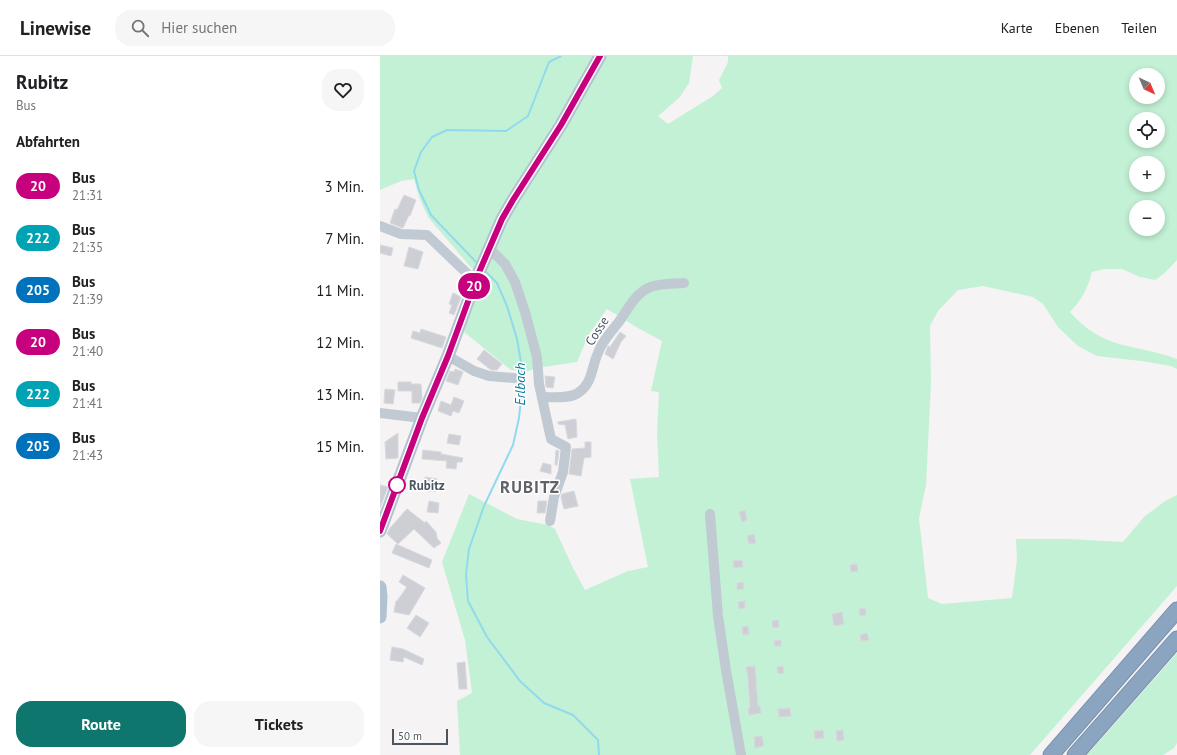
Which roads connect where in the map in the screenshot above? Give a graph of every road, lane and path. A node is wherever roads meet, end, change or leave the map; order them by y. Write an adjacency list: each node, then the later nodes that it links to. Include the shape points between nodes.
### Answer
1 (600, 56): 3 (main road, via 561,125 502,219)
2 (380, 226): 4 (street, via 401,234 427,235)
3 (489, 248): 4 (main road); 8 (street, via 505,264 515,282 537,357)
4 (476, 279): 6 (main road)
5 (684, 283): 8 (street, Cosse, via 647,288 637,298 608,334 598,353 591,378 577,394)
6 (448, 356): 7 (street, via 474,371 489,376); 10 (main road)
7 (514, 378)
8 (542, 397): 12 (street, via 550,439 566,447 563,472 554,497)
9 (380, 413): 10 (street)
10 (422, 418): 13 (main road)
11 (710, 514): 18 (street, via 718,616)
12 (550, 521)
13 (380, 531)
14 (380, 587): 16 (main road)
15 (1177, 610): 19 (highway)
16 (380, 617)
17 (1177, 638): 20 (highway)
18 (741, 755)
19 (1051, 755)
20 (1075, 755)

